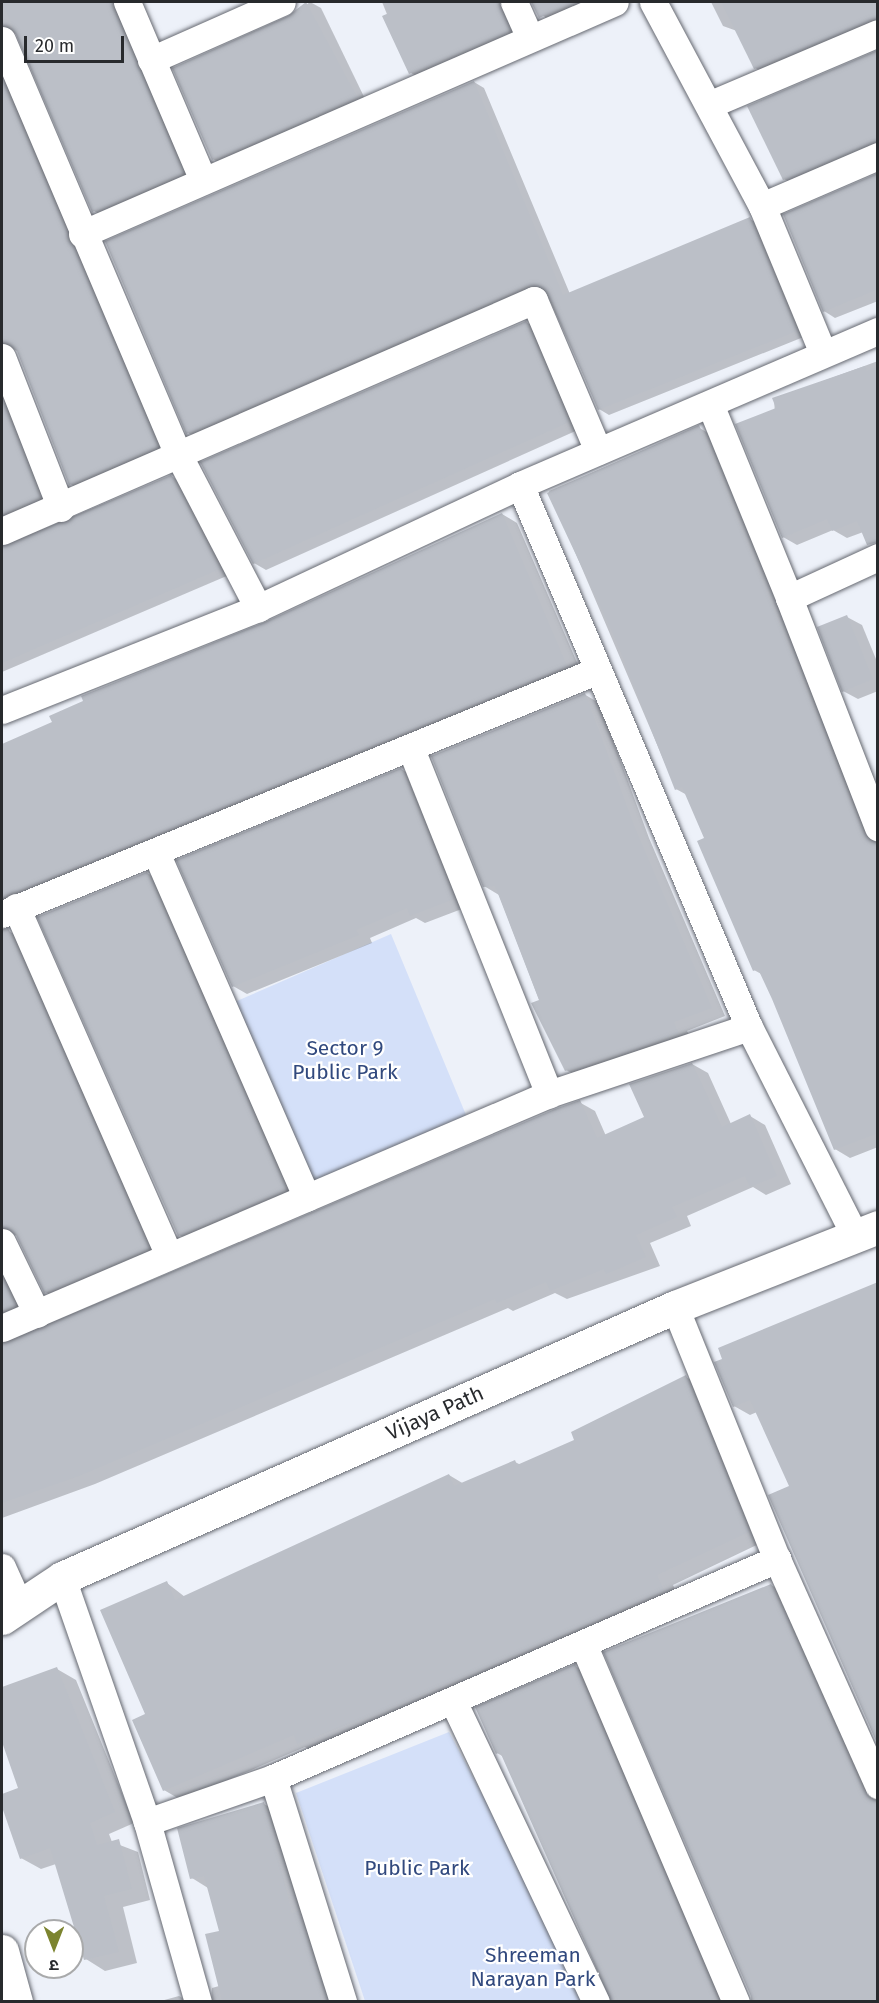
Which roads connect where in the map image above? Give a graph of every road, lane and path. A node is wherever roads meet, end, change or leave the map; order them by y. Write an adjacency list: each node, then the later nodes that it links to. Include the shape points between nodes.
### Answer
1 (127, 2): 9 (street)
2 (282, 2): 9 (street)
3 (514, 2): 7 (street)
4 (615, 2): 7 (street)
5 (652, 2): 10 (street)
6 (878, 33): 10 (street)
7 (530, 35): 12 (street)
8 (2, 40): 14 (street)
9 (151, 60): 12 (street)
10 (711, 104): 13 (street)
11 (878, 156): 13 (street)
12 (202, 178): 14 (street)
13 (762, 206): 16 (street)
14 (82, 234): 20 (street)
15 (878, 331): 16 (street)
16 (823, 353): 18 (street)
17 (2, 357): 22 (street)
18 (710, 404): 19 (street); 25 (street)
19 (598, 451): 20 (street, via 534,300); 21 (street)
20 (178, 454): 22 (street); 26 (street)
21 (520, 485): 26 (street); 27 (street)
22 (61, 508): 23 (street)
23 (2, 531)
24 (878, 557): 25 (street)
25 (789, 598): 30 (street)
26 (258, 608): 28 (street)
27 (596, 671): 29 (street); 33 (street)
28 (2, 710)
29 (411, 749): 31 (street); 34 (street)
30 (878, 828)
31 (157, 855): 32 (street); 35 (street)
32 (9, 911): 38 (street)
33 (749, 1027): 34 (street); 36 (street)
34 (549, 1094): 35 (street)
35 (307, 1198): 38 (street)
36 (866, 1232): 39 (street, Vijaya Path)
37 (2, 1242): 40 (street)
38 (169, 1255): 40 (street)
39 (675, 1306): 42 (street); 44 (street, Vijaya Path)
40 (37, 1314): 41 (street)
41 (2, 1328)
42 (777, 1559): 46 (street); 49 (street)
43 (2, 1567): 45 (street)
44 (62, 1578): 45 (street, Vijaya Path); 50 (street)
45 (11, 1612)
46 (584, 1646): 47 (street); 56 (street)
47 (453, 1701): 48 (street); 55 (street)
48 (273, 1778): 50 (street); 54 (street)
49 (878, 1785)
50 (147, 1822): 53 (street)
51 (2, 1951): 52 (street)
52 (16, 2001)
53 (198, 2001)
54 (343, 2001)
55 (596, 2001)
56 (736, 2001)

